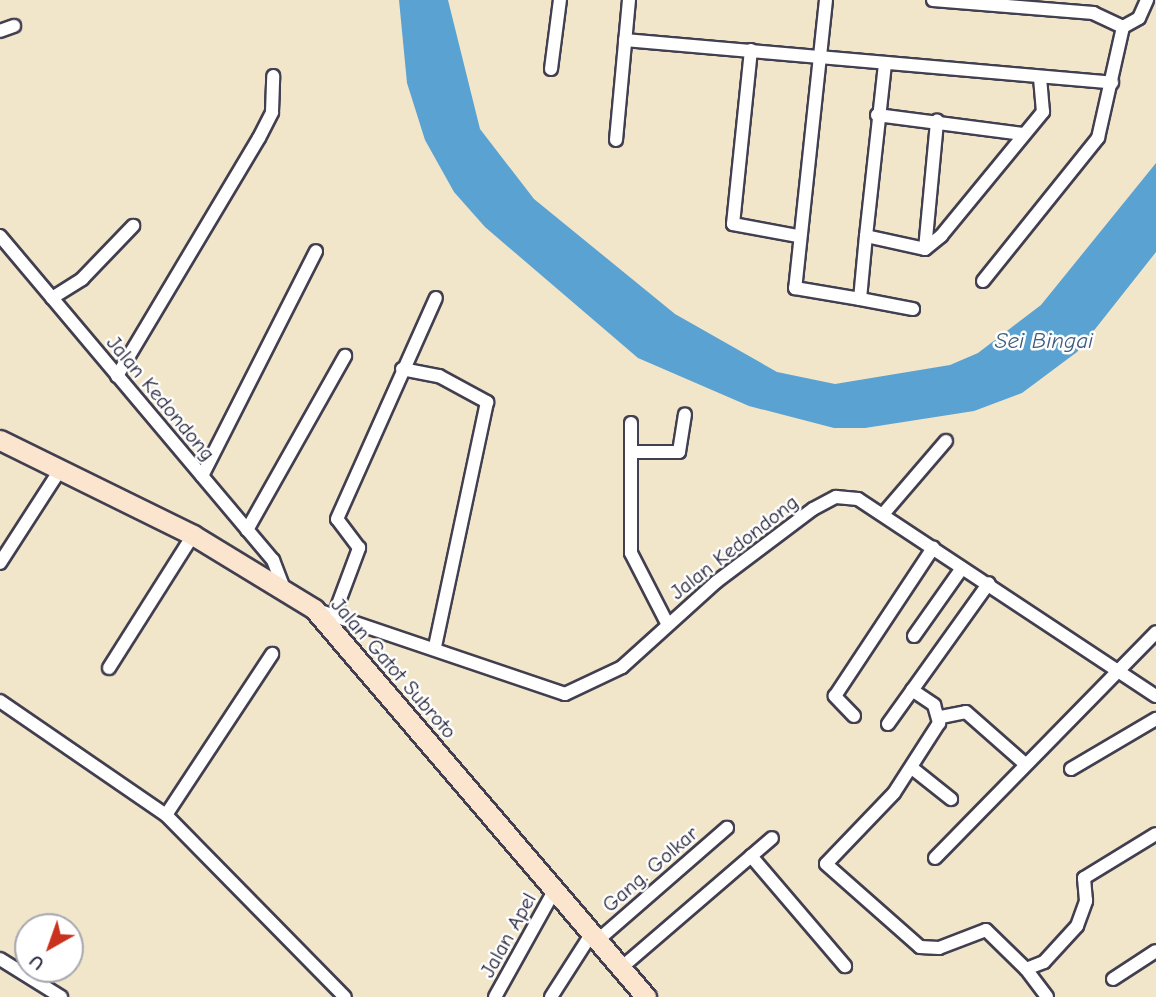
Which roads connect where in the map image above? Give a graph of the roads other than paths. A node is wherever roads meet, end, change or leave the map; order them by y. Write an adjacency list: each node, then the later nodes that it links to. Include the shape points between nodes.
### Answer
1 (560, 0): 14 (street)
2 (629, 0): 10 (street)
3 (826, 0): 12 (street)
4 (933, 0): 6 (street)
5 (1147, 0): 8 (street, via 1139,18)
6 (952, 1): 8 (street, via 1093,13)
7 (14, 26): 9 (street)
8 (1123, 27): 17 (street)
9 (0, 31)
10 (625, 40): 11 (street); 21 (street)
11 (751, 50): 12 (street); 24 (street, via 733,224)
12 (821, 56): 13 (street); 24 (street)
13 (885, 63): 16 (street); 18 (street)
14 (551, 69)
15 (273, 75): 35 (street, via 272,112 259,138)
16 (1040, 77): 17 (street); 20 (street, via 1043,112)
17 (1112, 83): 28 (street, via 1098,138)
18 (877, 115): 19 (street); 25 (street)
19 (937, 121): 20 (street); 26 (street)
20 (1023, 134): 26 (street)
21 (616, 140)
22 (134, 226): 30 (street, via 82,279)
23 (0, 236): 30 (street, Jalan Kedondong)
24 (797, 236): 31 (street, via 792,286)
25 (866, 236): 26 (street); 31 (street)
26 (925, 249)
27 (316, 251): 42 (street)
28 (983, 281)
29 (436, 298): 34 (street)
30 (52, 299): 35 (street, Jalan Kedondong)
31 (860, 299): 32 (street)
32 (913, 309)
33 (345, 356): 44 (street)
34 (402, 369): 52 (street, via 337,519 359,548); 56 (street, via 439,376 487,402)
35 (117, 376): 42 (street, Jalan Kedondong)
36 (685, 414): 40 (street, via 678,452)
37 (631, 423): 40 (street)
38 (0, 440): 41 (main road, Jalan Gatot Subroto)
39 (946, 441): 43 (street)
40 (632, 452): 53 (street, via 631,554)
41 (60, 470): 45 (main road, Jalan Gatot Subroto); 47 (street)
42 (202, 476): 44 (street, Jalan Kedondong)
43 (884, 513): 46 (street, Jalan Kedondong); 53 (street, Jalan Kedondong, via 858,499 836,497)
44 (247, 530): 50 (street, Jalan Kedondong, via 273,560)
45 (193, 535): 50 (main road, Jalan Gatot Subroto); 58 (street)
46 (933, 548): 48 (street, Jalan Kedondong); 65 (street, via 835,696)
47 (0, 563)
48 (962, 568): 49 (street, Jalan Kedondong); 55 (street)
49 (989, 583): 59 (street, Jalan Kedondong); 61 (street)
50 (284, 589): 51 (main road, Jalan Gatot Subroto)
51 (314, 609): 52 (street, Jalan Kedondong); 79 (main road, Jalan Gatot Subroto)
52 (334, 615): 56 (street, Jalan Kedondong)
53 (667, 623): 56 (street, Jalan Kedondong, via 622,667 565,694)
54 (1156, 632): 59 (street)
55 (914, 636)
56 (435, 647)
57 (272, 654): 73 (street)
58 (109, 668)
59 (1114, 668): 60 (street, Jalan Kedondong); 69 (street)
60 (1144, 688): 62 (street, Jalan Kedondong); 64 (street)
61 (912, 690): 66 (street); 68 (street)
62 (1156, 696)
63 (0, 701): 73 (street)
64 (1156, 705)
65 (853, 716)
66 (940, 717): 69 (street, via 966,712); 70 (street)
67 (1156, 719): 71 (street)
68 (888, 724)
69 (1023, 762): 78 (street)
70 (912, 768): 72 (street); 85 (street, via 826,864 920,947 939,948 986,930)
71 (1071, 769)
72 (951, 799)
73 (166, 815): 88 (street)
74 (727, 828): 80 (street, Gang. Golkar)
75 (1156, 834): 85 (street, via 1088,874 1084,909 1065,946)
76 (772, 838): 77 (street)
77 (751, 856): 83 (street); 84 (street)
78 (934, 858)
79 (554, 891): 80 (main road, Jalan Gatot Subroto); 89 (street, Jalan Apel)
80 (595, 936): 84 (main road, Jalan Gatot Subroto); 90 (street, Gang. Golkar)
81 (1156, 951): 86 (street)
82 (0, 959): 87 (street)
83 (845, 966)
84 (621, 968): 91 (main road, Jalan Gatot Subroto)
85 (1026, 969): 92 (street)
86 (1112, 979)
87 (61, 997)
88 (345, 997)
89 (495, 997)
90 (551, 997)
91 (646, 997)
92 (1046, 997)

